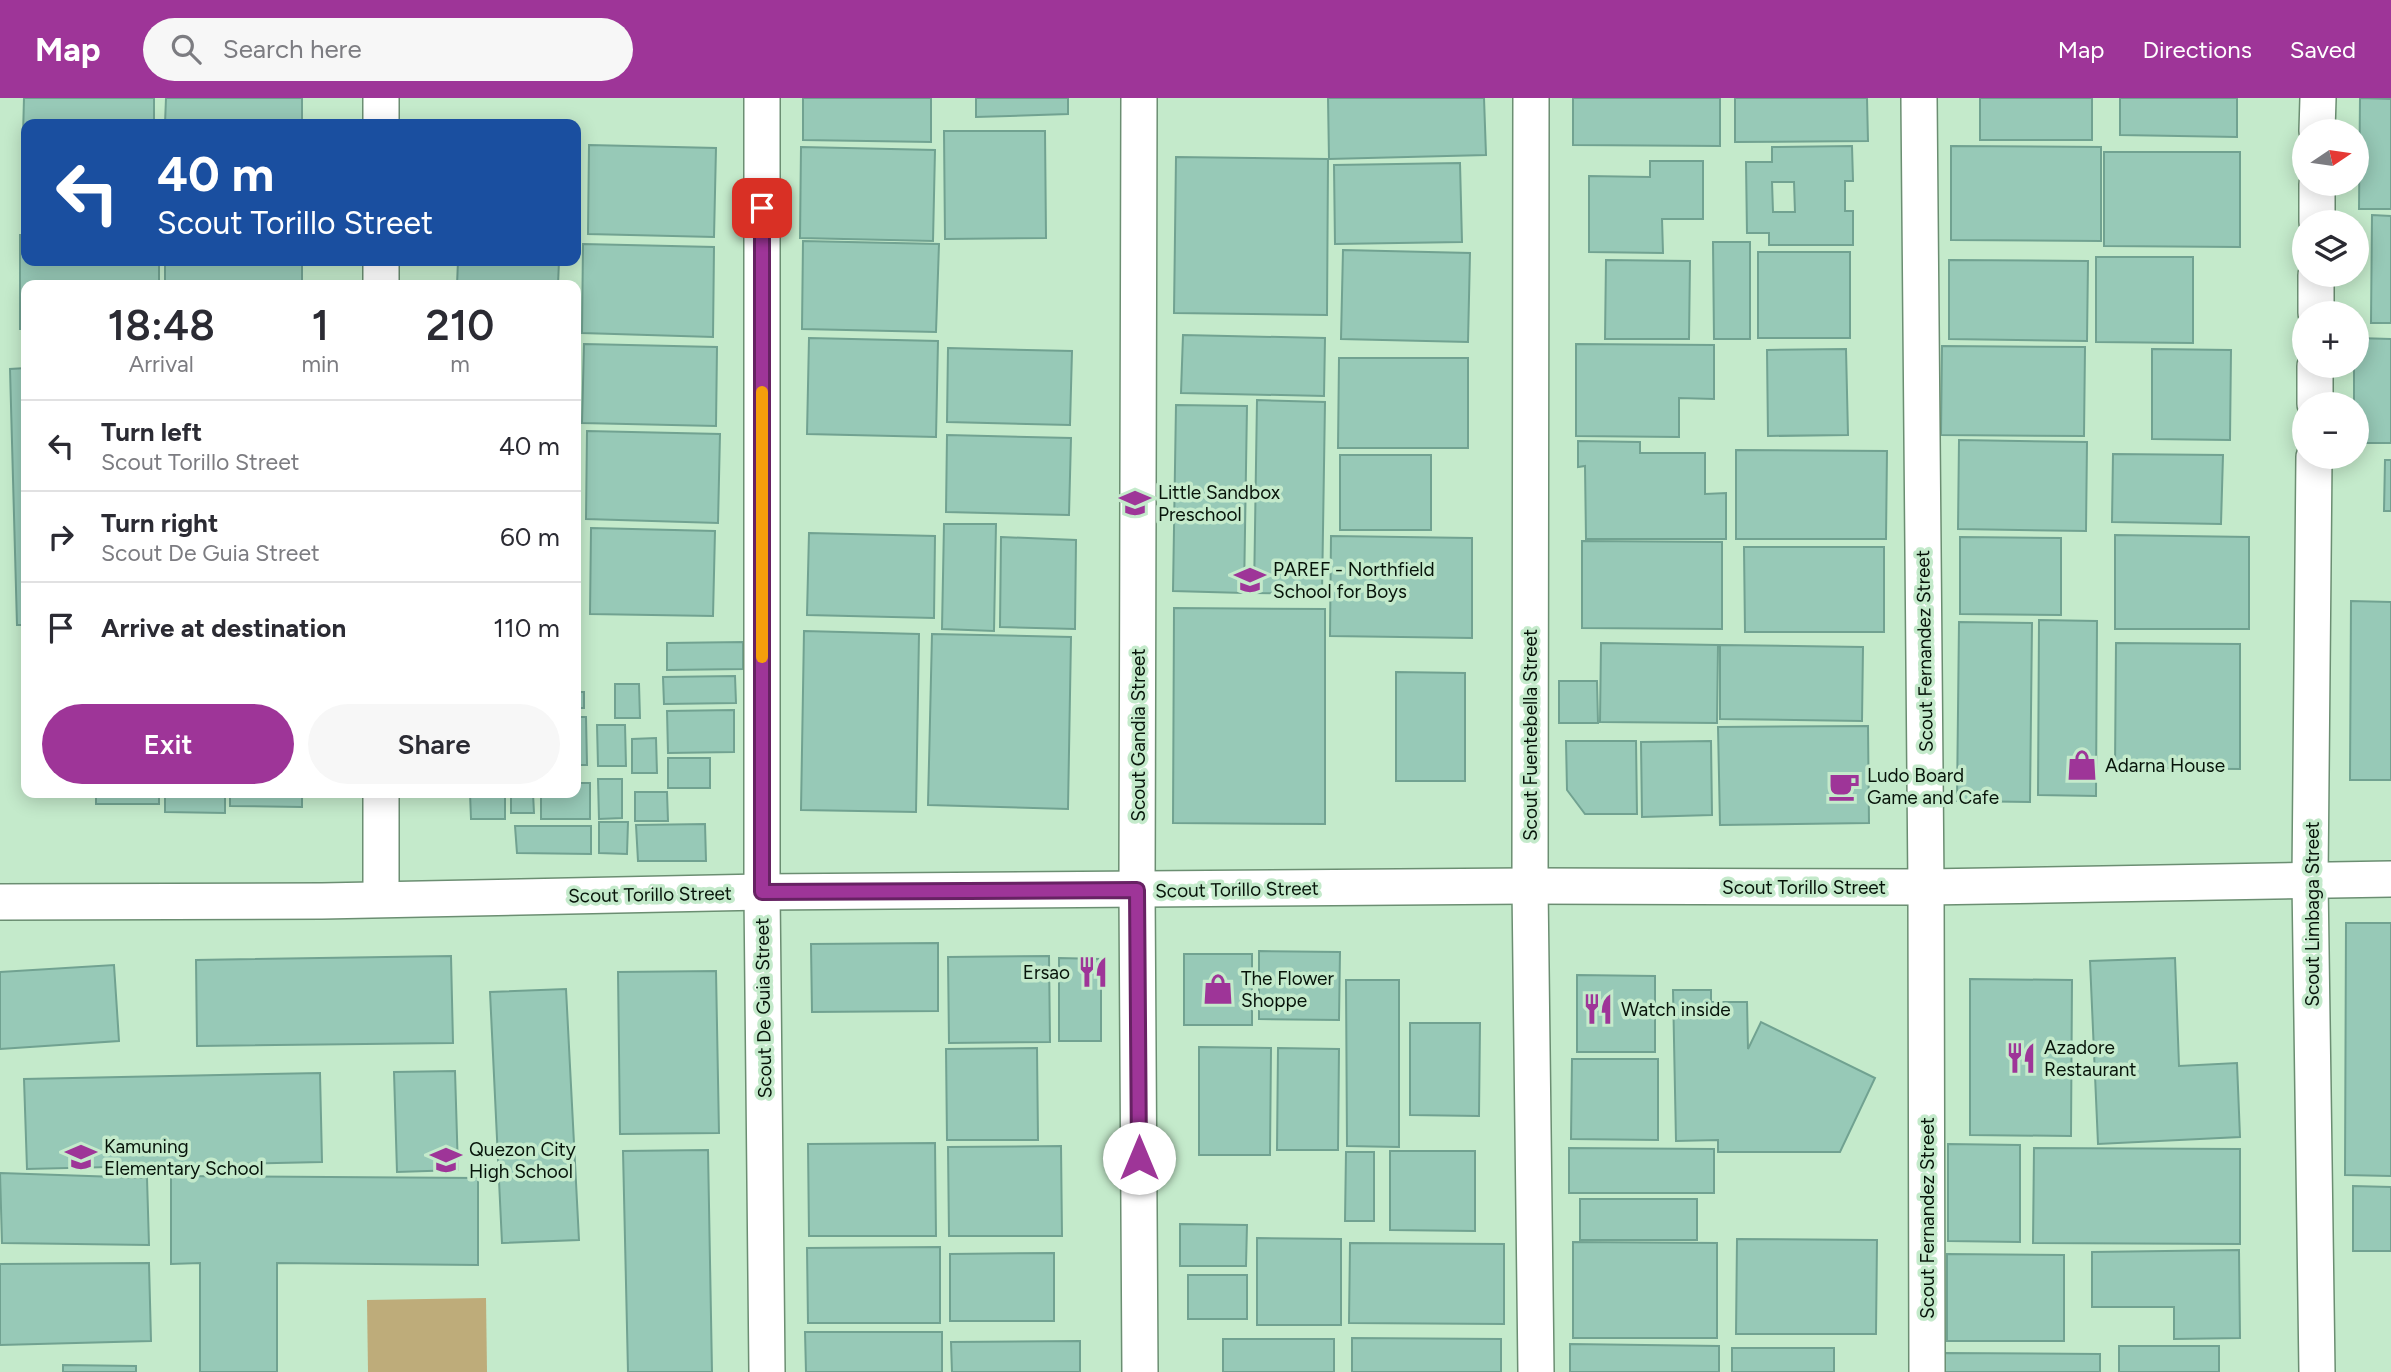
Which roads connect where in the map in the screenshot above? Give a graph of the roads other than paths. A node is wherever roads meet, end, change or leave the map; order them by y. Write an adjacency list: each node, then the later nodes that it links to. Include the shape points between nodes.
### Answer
1 (381, 98): 7 (street)
2 (762, 98): 16 (street, Scout De Guia Street)
3 (1139, 98): 15 (street, Scout Gandia Street)
4 (1531, 98): 13 (street, Scout Fuentebella Street)
5 (1919, 98): 14 (street, Scout Fernandez Street)
6 (2318, 98): 8 (street)
7 (381, 119)
8 (2318, 119)
9 (2314, 469): 12 (street, Scout Limbaga Street)
10 (381, 798): 17 (street)
11 (2391, 879): 12 (street, Scout Torillo Street)
12 (2310, 880): 14 (street, Scout Torillo Street); 23 (street, Scout Limbaga Street)
13 (1530, 886): 14 (street, Scout Torillo Street); 15 (street, Scout Torillo Street); 21 (street, Scout Fuentebella Street)
14 (1926, 887): 22 (street, Scout Fernandez Street)
15 (1137, 890): 16 (street, Scout Torillo Street); 20 (street, Scout Gandia Street)
16 (762, 892): 17 (street, Scout Torillo Street); 19 (street, Scout De Guia Street)
17 (381, 898): 18 (street, Scout Torillo Street)
18 (0, 902)
19 (767, 1372)
20 (1140, 1372)
21 (1536, 1372)
22 (1927, 1372)
23 (2317, 1372)

